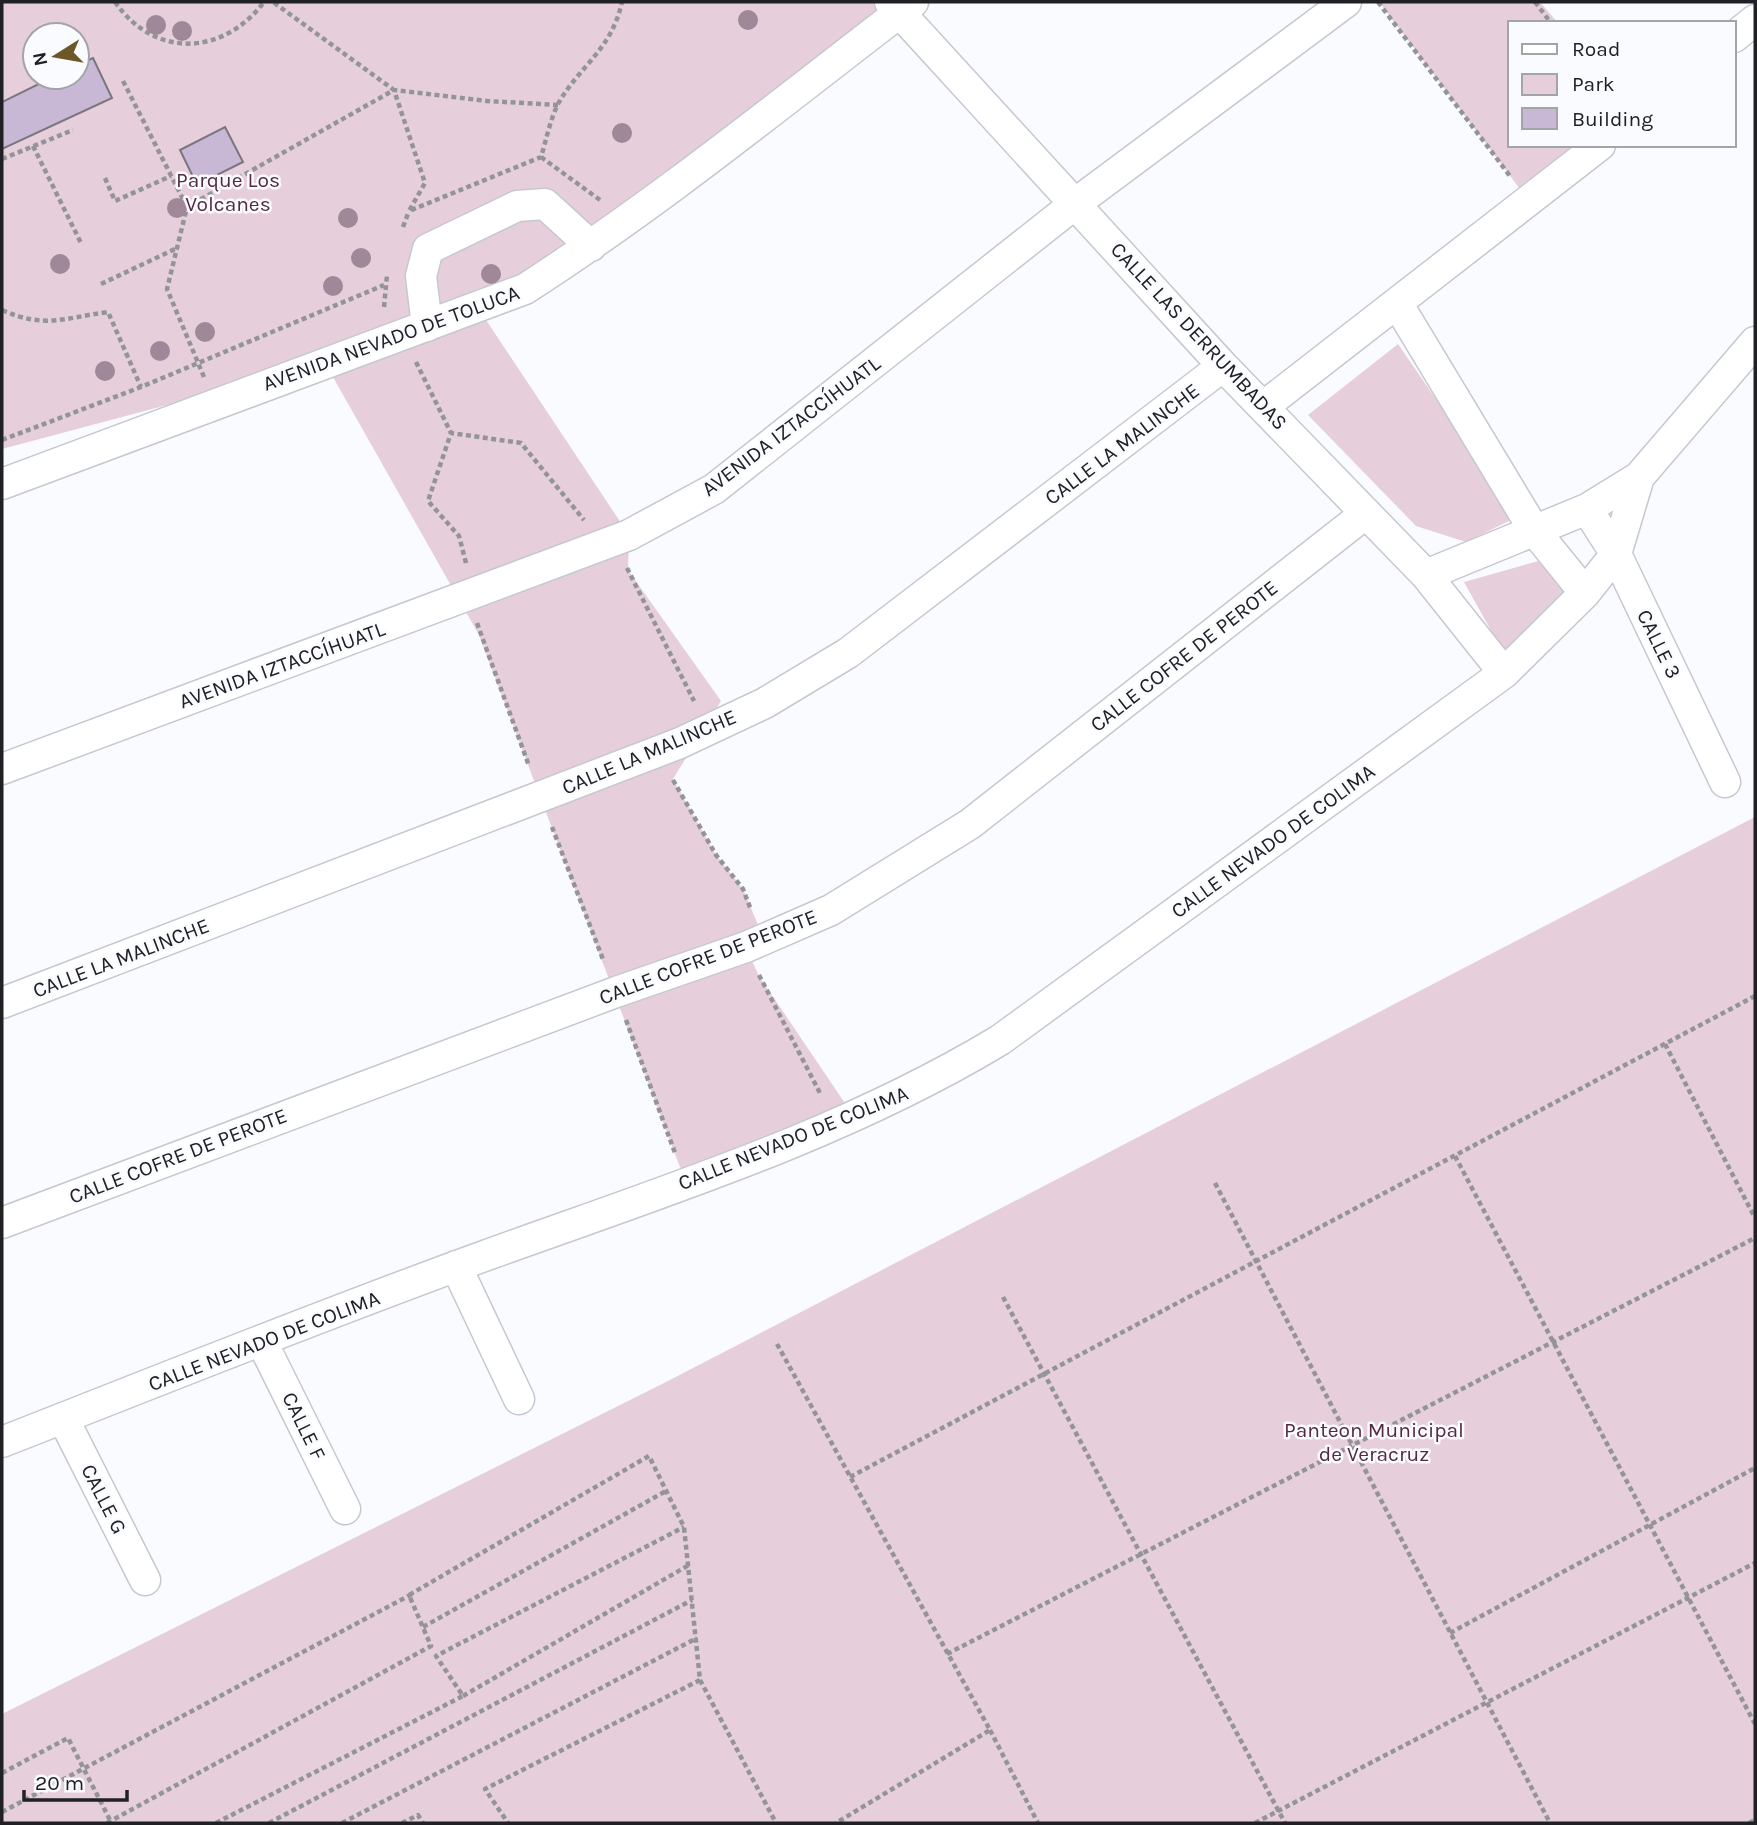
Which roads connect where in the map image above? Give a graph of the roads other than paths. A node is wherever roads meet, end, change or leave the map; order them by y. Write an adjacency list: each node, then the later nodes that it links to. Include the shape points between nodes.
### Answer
1 (1346, 2): 6 (street, AVENIDA IZTACCÍHUATL)
2 (901, 5): 6 (street, CALLE LAS DERRUMBADAS); 7 (street, AVENIDA NEVADO DE TOLUCA, via 824,72)
3 (1755, 20): 4 (street)
4 (1736, 35)
5 (1598, 147): 8 (street)
6 (1076, 203): 11 (street, CALLE LAS DERRUMBADAS); 22 (street, AVENIDA IZTACCÍHUATL, via 714,489 629,535)
7 (592, 246): 9 (street, AVENIDA NEVADO DE TOLUCA, via 525,289); 9 (street, via 545,204 517,206 428,248)
8 (1397, 303): 12 (street); 17 (street)
9 (415, 330): 14 (street, AVENIDA NEVADO DE TOLUCA)
10 (1752, 353): 13 (street)
11 (1223, 366): 12 (street, CALLE LAS DERRUMBADAS); 24 (street, CALLE LA MALINCHE, via 848,653 765,703 680,743)
12 (1263, 407): 16 (street, CALLE LAS DERRUMBADAS)
13 (1639, 477): 15 (street); 18 (street)
14 (2, 484)
15 (1587, 509): 17 (street); 18 (street, CALLE 3)
16 (1365, 514): 19 (street, CALLE LAS DERRUMBADAS); 25 (street, CALLE COFRE DE PEROTE, via 970,824 831,910)
17 (1534, 530): 19 (street); 20 (street)
18 (1616, 554): 20 (street, CALLE NEVADO DE COLIMA); 23 (street, CALLE 3)
19 (1426, 575): 21 (street, CALLE LAS DERRUMBADAS)
20 (1585, 593): 21 (street, CALLE NEVADO DE COLIMA)
21 (1504, 673): 26 (street, CALLE NEVADO DE COLIMA, via 1000,1040 942,1076 837,1125)
22 (2, 769)
23 (1725, 782)
24 (2, 1003)
25 (2, 1223)
26 (456, 1266): 27 (street, CALLE NEVADO DE COLIMA); 28 (street)
27 (262, 1342): 29 (street, CALLE NEVADO DE COLIMA); 31 (street, CALLE F)
28 (519, 1399)
29 (63, 1418): 30 (street, CALLE NEVADO DE COLIMA); 32 (street, CALLE G)
30 (2, 1442)
31 (345, 1509)
32 (145, 1580)

